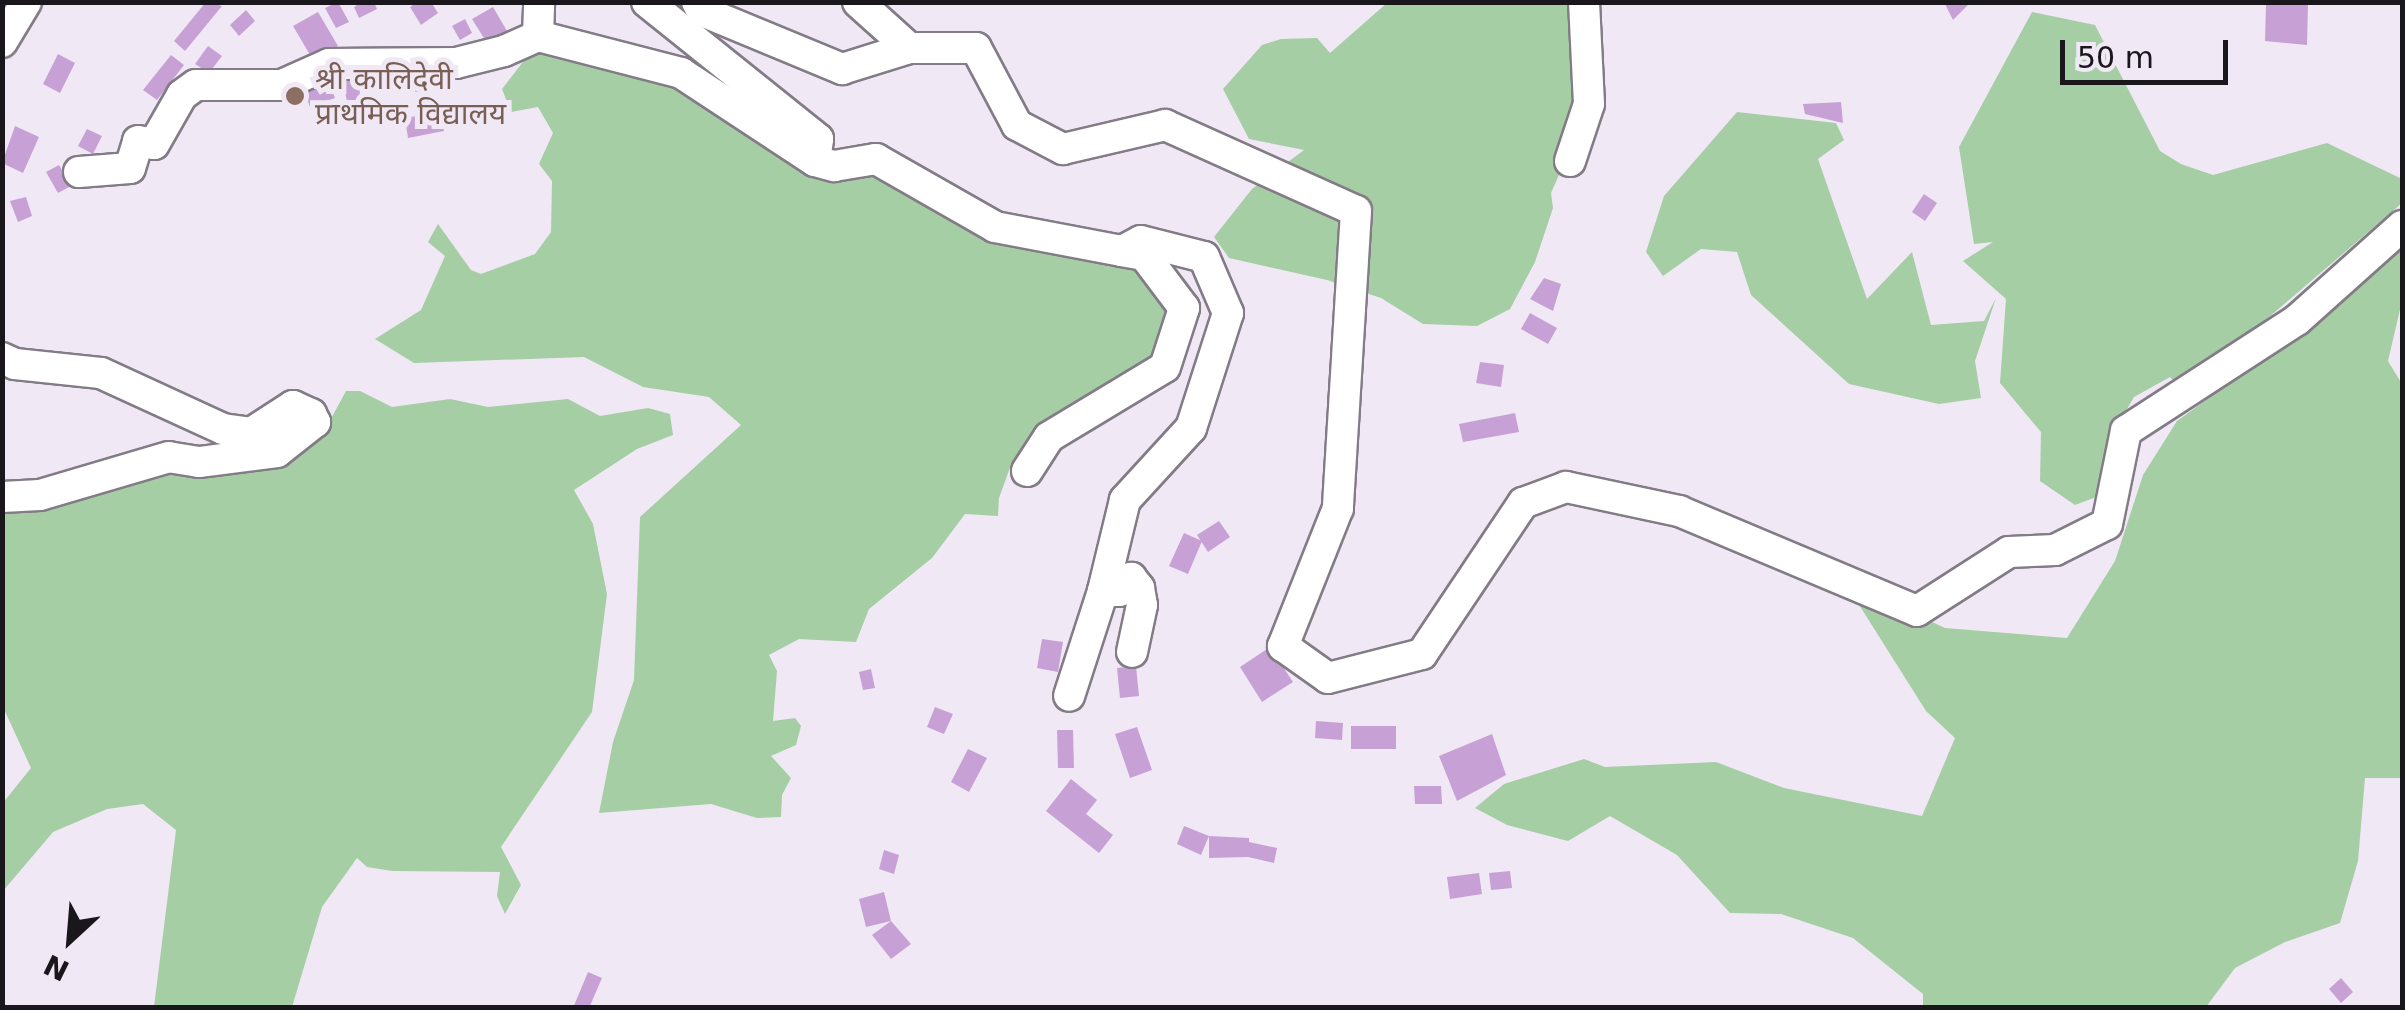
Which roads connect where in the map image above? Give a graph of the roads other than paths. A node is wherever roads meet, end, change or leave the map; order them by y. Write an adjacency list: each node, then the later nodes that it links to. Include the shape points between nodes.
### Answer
1 (26, 2): 8 (street)
2 (539, 2): 7 (street)
3 (647, 2): 10 (street, via 818,139)
4 (697, 2): 9 (street, via 702,11 842,69)
5 (858, 2): 9 (street)
6 (1584, 2): 11 (street, via 1589,104)
7 (538, 36): 10 (street, via 681,73); 12 (street, via 456,63 330,64 282,86 196,85 182,95 154,144 138,141 130,168)
8 (2, 42)
9 (909, 48): 13 (street, via 976,48 1017,124 1063,149 1165,125 1356,211 1338,508 1283,646 1328,678 1422,654 1523,503 1566,487 1680,510 1917,610 2009,552 2055,550 2107,524 2126,431 2297,320)
10 (815, 161): 14 (street, via 834,166 876,159 995,227)
11 (1570, 161)
12 (78, 172)
13 (2402, 226)
14 (1122, 251): 16 (street, via 1144,254 1184,308 1165,367 1050,437); 18 (street, via 1141,241 1204,258 1228,312 1190,428 1124,500)
15 (2, 358): 17 (street, via 101,374 223,429 251,433 293,406 315,422 277,452 198,462 169,457 40,495)
16 (1027, 471)
17 (2, 497)
18 (1103, 591): 19 (street, via 1119,592 1131,578 1139,588); 20 (street)
19 (1132, 652)
20 (1069, 696)

